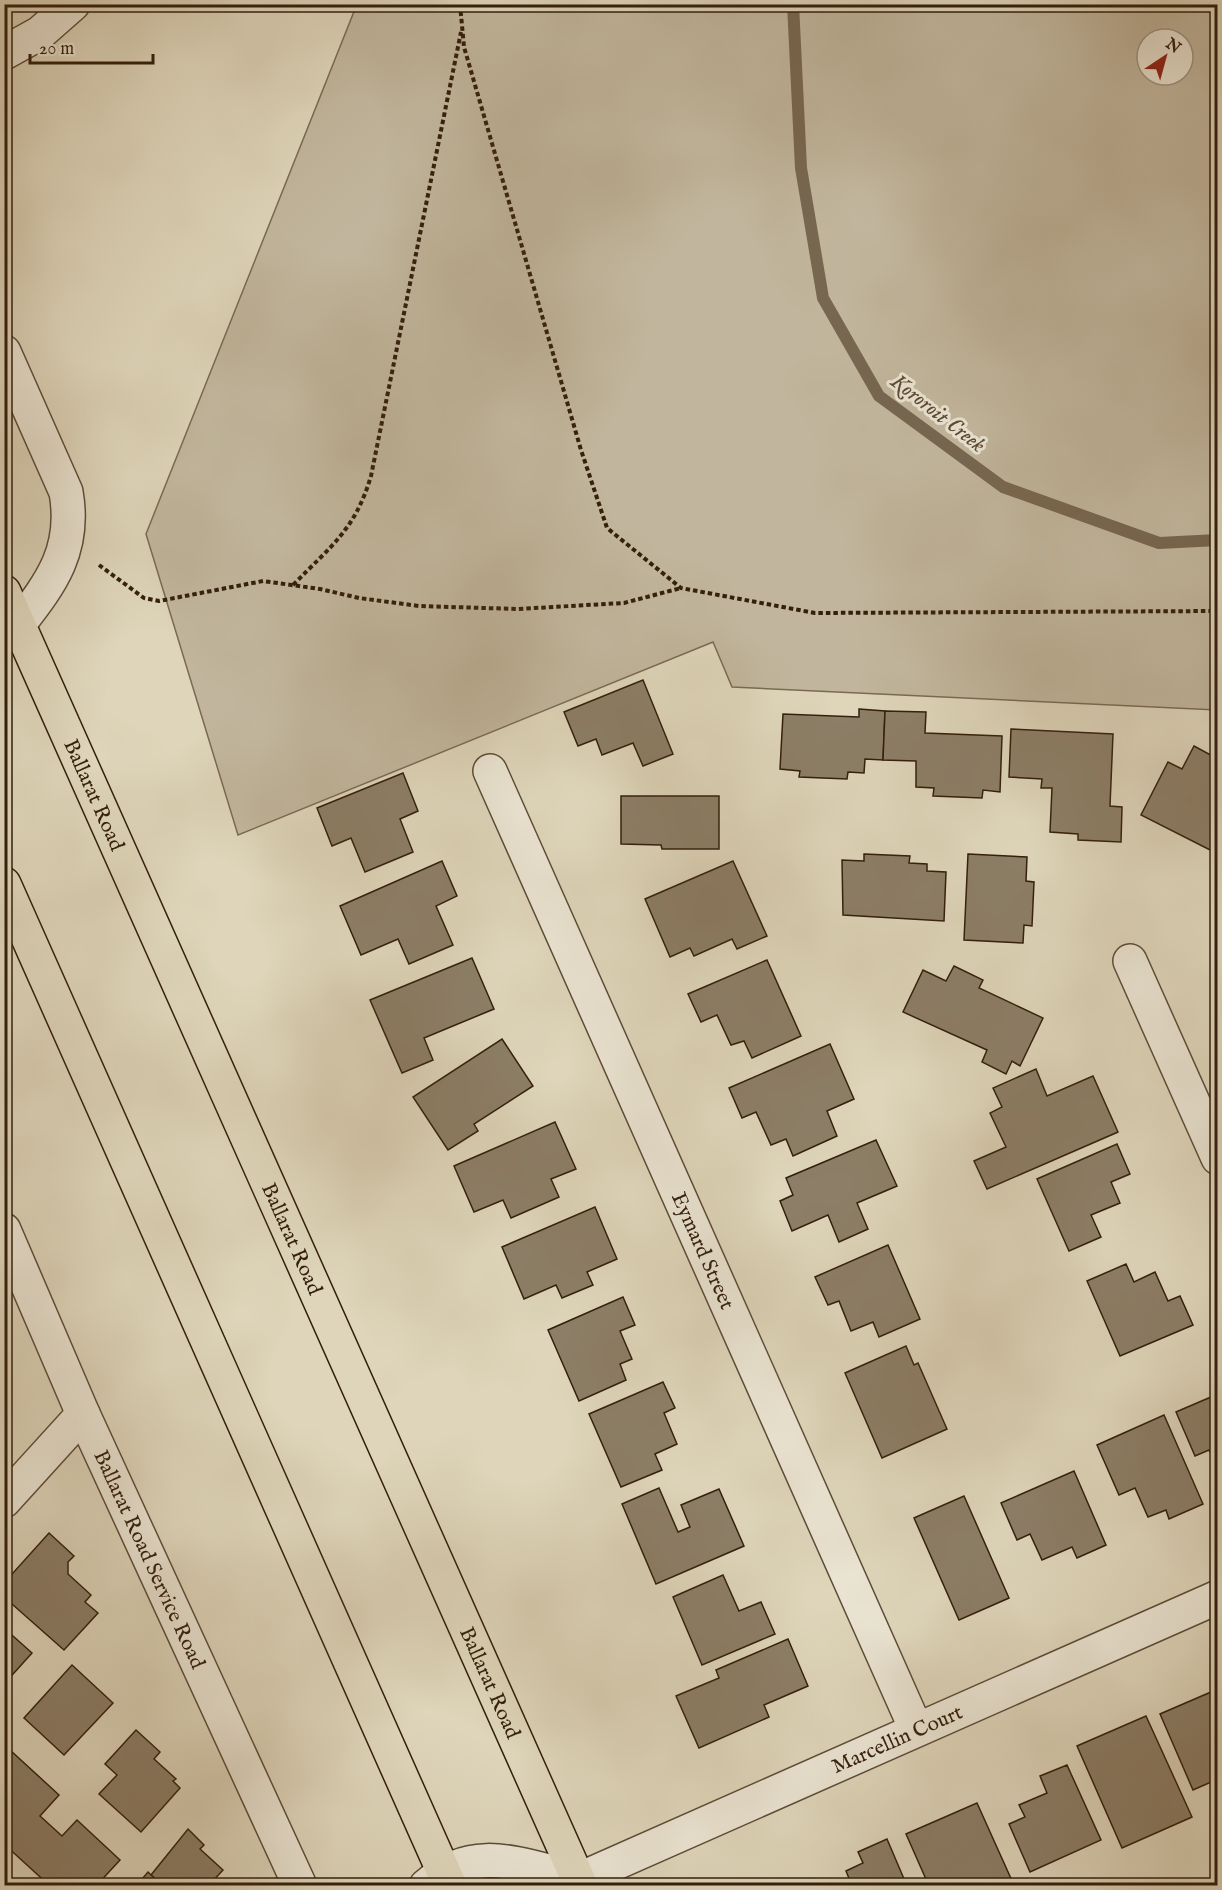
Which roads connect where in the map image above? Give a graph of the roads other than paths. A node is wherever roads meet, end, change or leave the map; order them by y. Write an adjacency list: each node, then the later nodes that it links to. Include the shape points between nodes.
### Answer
1 (73, 4): 2 (street, via 40,33)
2 (4, 53)
3 (4, 352): 5 (street, via 66,492 70,514 68,540 48,587)
4 (4, 592): 5 (highway, Ballarat Road)
5 (19, 624): 16 (highway, Ballarat Road)
6 (490, 771): 14 (street, Eymard Street)
7 (7, 895): 15 (highway)
8 (1130, 961): 9 (street)
9 (1218, 1158)
10 (4, 1230): 11 (street, Ballarat Road Service Road)
11 (83, 1414): 12 (street); 17 (street, Ballarat Road Service Road)
12 (4, 1501)
13 (1218, 1597): 14 (street, Marcellin Court)
14 (916, 1729): 16 (street, Marcellin Court)
15 (440, 1881): 16 (street, via 462,1863 480,1859)
16 (574, 1883)
17 (300, 1886)

